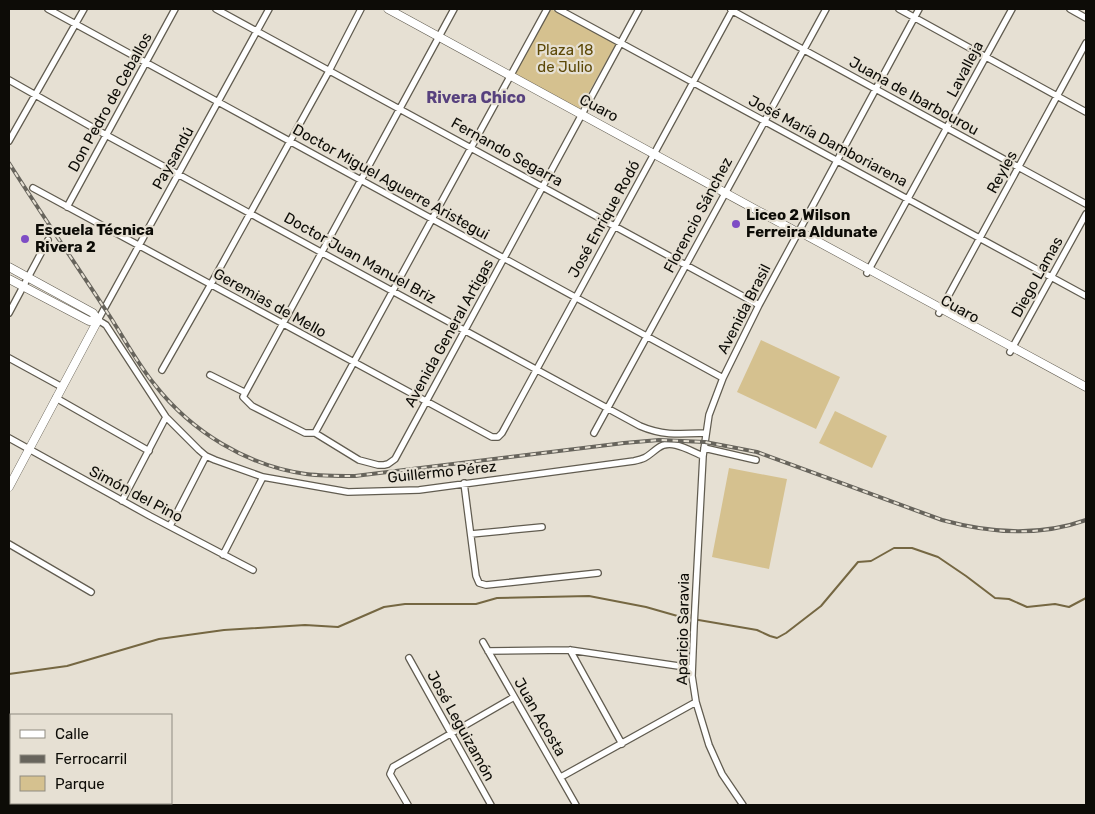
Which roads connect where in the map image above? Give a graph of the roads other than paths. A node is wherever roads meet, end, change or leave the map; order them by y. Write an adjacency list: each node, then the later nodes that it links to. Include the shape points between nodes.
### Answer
1 (48, 9): 20 (street, Doctor Miguel Aguerre Aristegui)
2 (84, 9): 20 (street)
3 (175, 9): 27 (street, Don Pedro de Ceballos)
4 (216, 9): 21 (street, Fernando Segarra)
5 (269, 9): 21 (street, Paysandú)
6 (361, 9): 28 (street)
7 (388, 9): 22 (street, Cuaro)
8 (454, 9): 22 (street)
9 (547, 9): 29 (street)
10 (558, 9): 23 (street, José María Damboriarena)
11 (640, 9): 23 (street, Avenida General Artigas)
12 (731, 9): 25 (street, Juana de Ibarbourou); 31 (street, José Enrique Rodó)
13 (826, 9): 25 (street, Florencio Sánchez)
14 (899, 9): 18 (street)
15 (919, 9): 18 (street, Avenida Brasil)
16 (1012, 9): 26 (street, Lavalleja)
17 (1070, 9): 19 (street)
18 (914, 17): 26 (street); 32 (street, Avenida Brasil)
19 (1086, 18)
20 (75, 24): 27 (street, Doctor Miguel Aguerre Aristegui); 33 (street)
21 (257, 32): 28 (street, Fernando Segarra); 35 (street, Paysandú)
22 (439, 36): 29 (street, Cuaro); 36 (street)
23 (621, 43): 31 (street, José María Damboriarena); 38 (street, Avenida General Artigas)
24 (1086, 43): 34 (street, Reyles)
25 (803, 49): 32 (street, Juana de Ibarbourou); 39 (street, Florencio Sánchez)
26 (986, 56): 34 (street); 40 (street, Lavalleja)
27 (146, 63): 35 (street, Doctor Miguel Aguerre Aristegui); 41 (street, Don Pedro de Ceballos)
28 (329, 71): 36 (street, Fernando Segarra); 43 (street)
29 (511, 76): 38 (street, Cuaro); 44 (street)
30 (9, 80): 33 (street, Doctor Juan Manuel Briz)
31 (693, 82): 39 (street, José María Damboriarena); 45 (street, José Enrique Rodó)
32 (876, 88): 40 (street, Juana de Ibarbourou); 46 (street, Avenida Brasil)
33 (34, 94): 41 (street, Doctor Juan Manuel Briz); 42 (street)
34 (1057, 96): 37 (street); 47 (street, Reyles)
35 (218, 102): 43 (street, Doctor Miguel Aguerre Aristegui); 48 (street, Paysandú)
36 (400, 109): 44 (street, Fernando Segarra); 49 (street)
37 (1086, 112)
38 (582, 114): 45 (street, Cuaro); 50 (street, Avenida General Artigas)
39 (764, 120): 46 (street, José María Damboriarena); 52 (street, Florencio Sánchez)
40 (947, 129): 47 (street, Juana de Ibarbourou); 53 (street, Lavalleja)
41 (106, 135): 48 (street, Doctor Juan Manuel Briz); 55 (street, Don Pedro de Ceballos)
42 (9, 141)
43 (289, 141): 49 (street, Doctor Miguel Aguerre Aristegui); 56 (street)
44 (472, 147): 50 (street, Fernando Segarra); 58 (street)
45 (654, 154): 52 (street, Cuaro); 59 (street, José Enrique Rodó)
46 (836, 160): 53 (street, José María Damboriarena); 60 (street, Avenida Brasil)
47 (1018, 168): 54 (street, Juana de Ibarbourou); 61 (street, Reyles)
48 (179, 174): 56 (street, Doctor Juan Manuel Briz); 63 (street, Paysandú)
49 (360, 180): 58 (street, Doctor Miguel Aguerre Aristegui); 64 (street)
50 (543, 186): 59 (street, Fernando Segarra); 65 (street, Avenida General Artigas)
51 (33, 188): 55 (street, Geremias de Mello)
52 (724, 192): 60 (street, Cuaro); 66 (street, Florencio Sánchez)
53 (908, 199): 61 (street, José María Damboriarena); 68 (street, Lavalleja)
54 (1086, 204)
55 (67, 207): 63 (street, Geremias de Mello)
56 (250, 213): 64 (street, Doctor Juan Manuel Briz); 72 (street)
57 (1086, 214): 70 (street, Diego Lamas)
58 (432, 219): 65 (street, Doctor Miguel Aguerre Aristegui); 74 (street)
59 (614, 225): 66 (street, Fernando Segarra); 76 (street, José Enrique Rodó)
60 (797, 232): 68 (street, Cuaro); 77 (street, Avenida Brasil)
61 (979, 238): 70 (street, José María Damboriarena); 78 (street, Reyles)
62 (48, 240): 69 (street)
63 (139, 245): 72 (street, Geremias de Mello); 80 (street, Paysandú)
64 (321, 251): 74 (street, Doctor Juan Manuel Briz); 81 (street)
65 (504, 258): 76 (street, Doctor Miguel Aguerre Aristegui); 82 (street, Avenida General Artigas)
66 (686, 264): 77 (street, Fernando Segarra); 83 (street, Florencio Sánchez)
67 (9, 267): 69 (street)
68 (868, 272): 78 (street, Cuaro)
69 (28, 277): 73 (street); 80 (street, via 93,313)
70 (1052, 277): 75 (street, José María Damboriarena); 84 (street, Diego Lamas)
71 (9, 279): 73 (street)
72 (211, 284): 81 (street, Geremias de Mello); 88 (street)
73 (23, 287): 79 (street); 80 (street, via 89,321)
74 (394, 291): 82 (street, Doctor Juan Manuel Briz); 86 (street)
75 (1086, 296)
76 (576, 297): 83 (street, Doctor Miguel Aguerre Aristegui); 87 (street, José Enrique Rodó)
77 (759, 305): 90 (street, Avenida Brasil)
78 (940, 311): 84 (street, Cuaro)
79 (9, 312)
80 (98, 320): 91 (street); 97 (street, Guillermo Pérez, via 106,325)
81 (282, 324): 86 (street, Geremias de Mello); 93 (street)
82 (465, 330): 87 (street, Doctor Juan Manuel Briz); 95 (street, Avenida General Artigas)
83 (647, 336): 90 (street, Doctor Miguel Aguerre Aristegui); 96 (street, Florencio Sánchez)
84 (1011, 350): 92 (street, Cuaro)
85 (9, 358): 91 (street)
86 (353, 362): 95 (street, Geremias de Mello); 98 (street)
87 (537, 368): 96 (street, Doctor Juan Manuel Briz); 102 (street, José Enrique Rodó, via 502,433)
88 (162, 370)
89 (210, 375): 93 (street)
90 (723, 378): 100 (street, Avenida Brasil)
91 (62, 387): 94 (street)
92 (1085, 388)
93 (243, 394): 98 (street, via 252,406 305,433)
94 (56, 398): 104 (street); 105 (street)
95 (426, 402): 98 (street, Avenida General Artigas, via 395,459 388,464 359,460); 102 (street, Geremias de Mello)
96 (608, 407): 99 (street, Florencio Sánchez); 100 (street, Doctor Juan Manuel Briz, via 653,431)
97 (166, 417): 105 (street); 106 (street, Guillermo Pérez)
98 (315, 433)
99 (594, 433)
100 (706, 433): 103 (street, Avenida Brasil)
101 (9, 438): 104 (street, Simón del Pino)
102 (495, 438)
103 (704, 445): 107 (street, Aparicio Saravia); 108 (street)
104 (28, 449): 111 (street); 112 (street, Simón del Pino)
105 (149, 451): 112 (street)
106 (206, 456): 109 (street, Guillermo Pérez); 113 (street)
107 (703, 456): 110 (street, Guillermo Pérez, via 666,444 647,458 634,462); 125 (street, Aparicio Saravia)
108 (756, 460)
109 (263, 477): 110 (street, Guillermo Pérez, via 348,492 419,490); 117 (street)
110 (464, 483): 115 (street)
111 (9, 487)
112 (122, 501): 113 (street, Simón del Pino)
113 (170, 526): 117 (street, Simón del Pino)
114 (542, 528): 115 (street)
115 (471, 534): 119 (street, via 476,576 486,585)
116 (9, 544): 120 (street)
117 (223, 555): 118 (street, Simón del Pino)
118 (253, 570)
119 (598, 574)
120 (91, 592)
121 (483, 642): 123 (street, Juan Acosta)
122 (570, 650): 123 (street); 125 (street); 129 (street)
123 (488, 651): 126 (street, Juan Acosta)
124 (409, 658): 128 (street, José Leguizamón)
125 (692, 668): 127 (street, Aparicio Saravia)
126 (514, 697): 128 (street); 130 (street, Juan Acosta)
127 (696, 702): 129 (street); 131 (street, Aparicio Saravia, via 715,759)
128 (450, 733): 132 (street, via 393,766 390,771); 133 (street, José Leguizamón)
129 (622, 744): 130 (street)
130 (561, 777): 134 (street, Juan Acosta)
131 (740, 804)
132 (408, 805)
133 (491, 805)
134 (576, 805)

